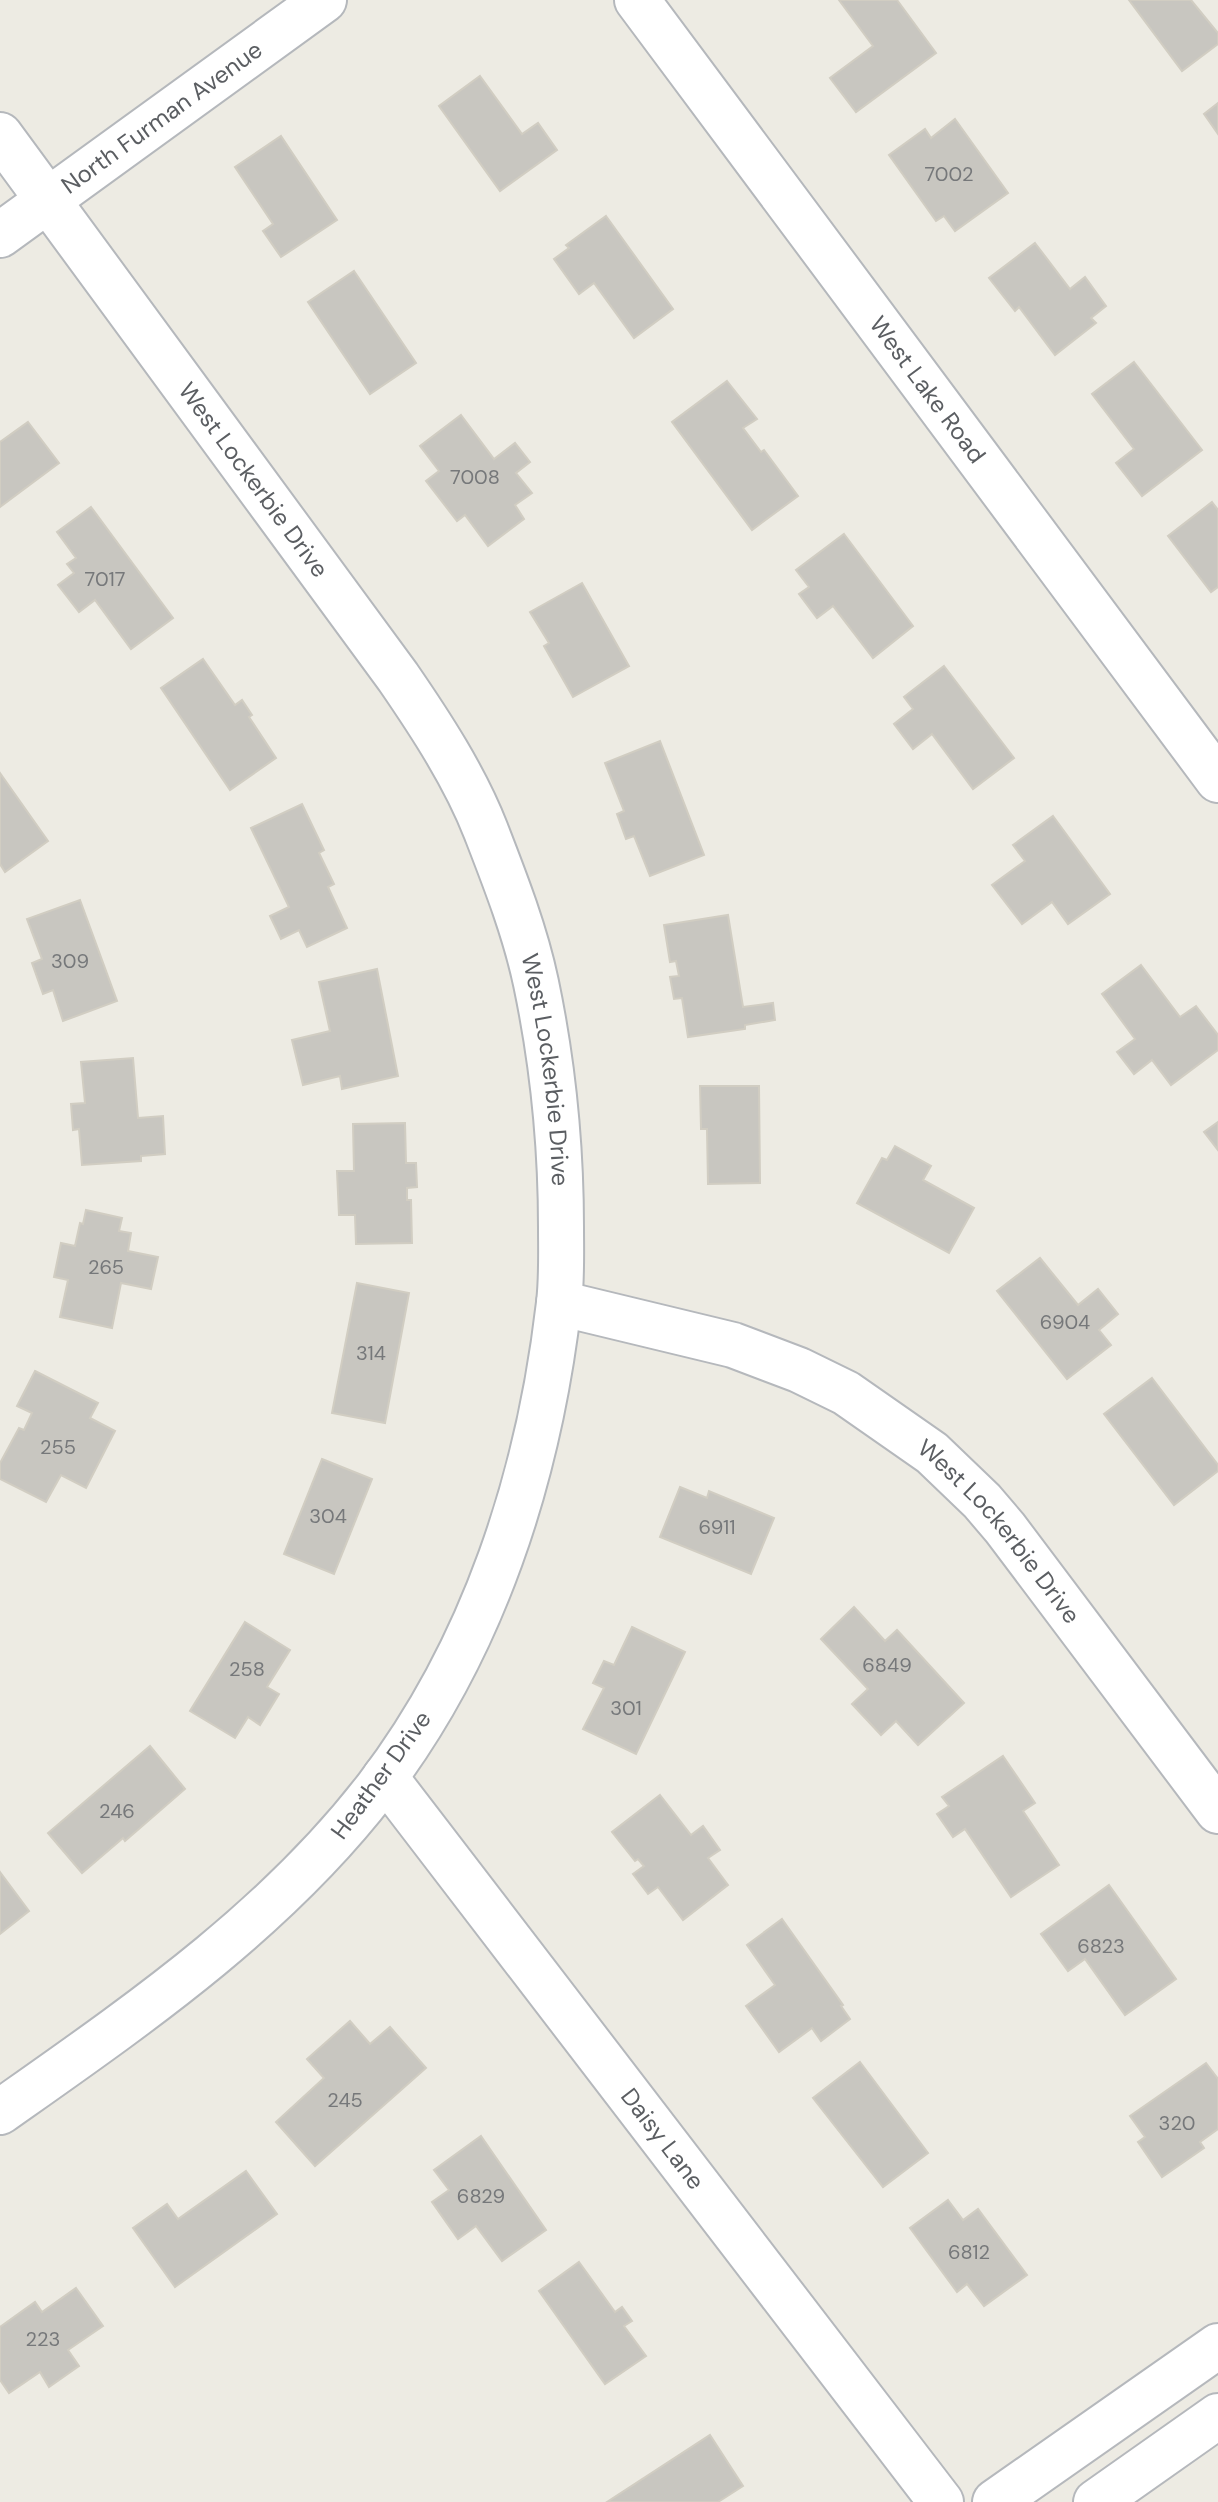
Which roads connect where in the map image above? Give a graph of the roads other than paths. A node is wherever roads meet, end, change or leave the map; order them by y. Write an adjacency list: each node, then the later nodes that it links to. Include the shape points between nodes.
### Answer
1 (324, 0): 4 (street, North Furman Avenue)
2 (637, 0): 6 (street, West Lake Road)
3 (0, 135): 4 (street, West Lockerbie Drive)
4 (48, 200): 5 (street, North Furman Avenue); 7 (street, West Lockerbie Drive, via 408,692 464,783 487,832 512,899 550,1054 560,1143)
5 (0, 235)
6 (1218, 780)
7 (559, 1303): 8 (street, Heather Drive, via 540,1425 503,1556 452,1669); 9 (street, West Lockerbie Drive, via 699,1335 799,1370 876,1411 932,1453 1005,1528)
8 (385, 1777): 10 (street, Heather Drive, via 328,1848 236,1936 152,2004); 13 (street, Daisy Lane)
9 (1218, 1811)
10 (0, 2112)
11 (1218, 2346): 14 (street)
12 (1218, 2416): 15 (street)
13 (941, 2502)
14 (995, 2502)
15 (1096, 2502)

